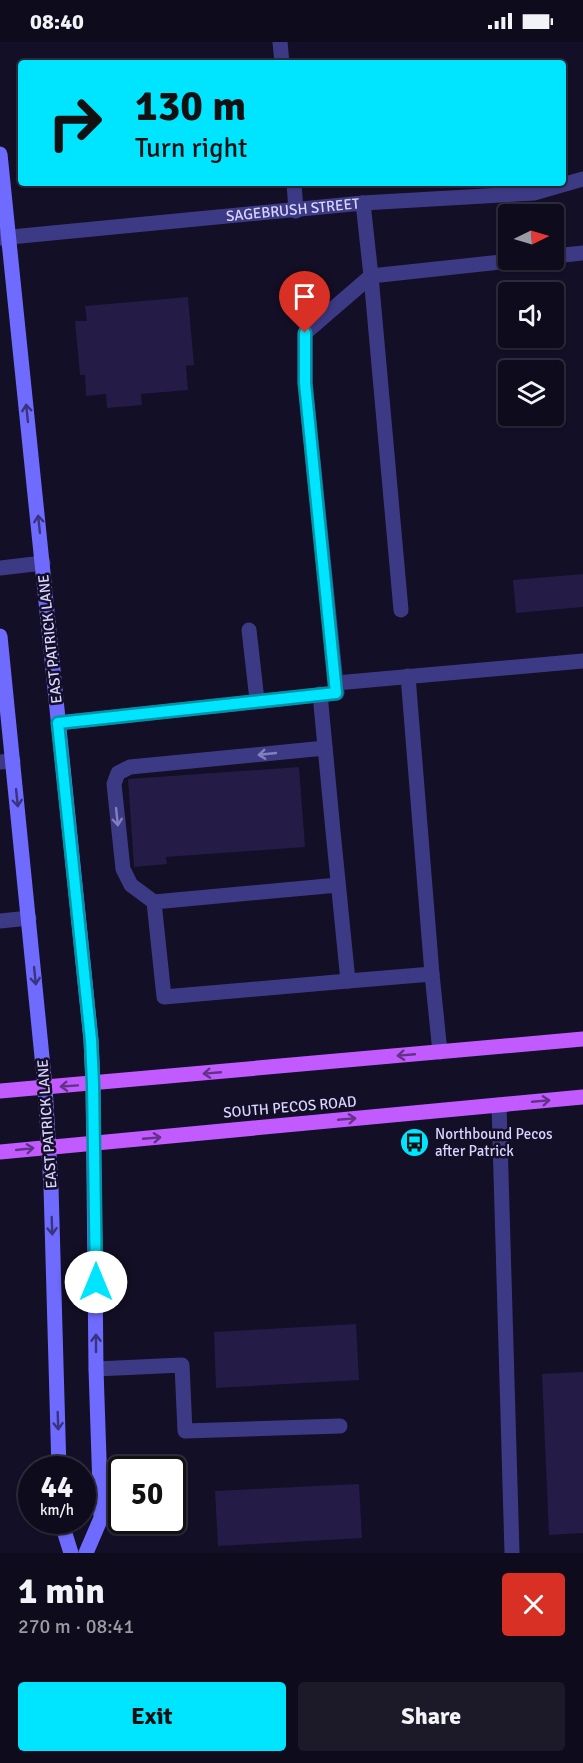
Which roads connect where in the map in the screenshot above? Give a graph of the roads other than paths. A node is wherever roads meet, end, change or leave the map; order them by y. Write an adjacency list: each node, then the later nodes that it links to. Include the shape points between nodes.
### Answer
1 (280, 42): 2 (street)
2 (282, 60)
3 (0, 154): 10 (main road, EAST PATRICK LANE)
4 (583, 178): 5 (street, SAGEBRUSH STREET)
5 (566, 183)
6 (294, 186): 9 (street)
7 (557, 186): 8 (street, SAGEBRUSH STREET, via 534,193)
8 (363, 203): 9 (street, SAGEBRUSH STREET); 14 (street)
9 (296, 211): 10 (street, SAGEBRUSH STREET)
10 (4, 238): 15 (main road, EAST PATRICK LANE, one-way to 10)
11 (583, 253): 12 (street)
12 (564, 255)
13 (498, 262): 14 (street)
14 (371, 276): 17 (street); 22 (street, via 305,333 305,383)
15 (43, 563): 16 (street); 25 (main road, EAST PATRICK LANE)
16 (0, 568)
17 (400, 610)
18 (249, 630): 24 (street)
19 (0, 636): 27 (main road, EAST PATRICK LANE)
20 (583, 661): 21 (street)
21 (408, 676): 22 (street); 32 (street)
22 (336, 683): 23 (street, via 336,693)
23 (320, 694): 24 (street); 26 (street)
24 (257, 700): 25 (street)
25 (58, 723): 36 (main road, EAST PATRICK LANE)
26 (325, 748): 28 (street); 29 (street, one-way to 29, via 130,767 118,773 114,784 123,869 131,885)
27 (6, 762): 30 (main road, EAST PATRICK LANE, one-way to 30)
28 (338, 885): 29 (street); 33 (street)
29 (154, 902): 33 (street, via 164,997)
30 (28, 918): 31 (street); 37 (main road, EAST PATRICK LANE, one-way to 37)
31 (0, 921)
32 (432, 974): 33 (street); 35 (street)
33 (348, 981)
34 (583, 1039): 35 (main road)
35 (440, 1052): 36 (main road, one-way to 36)
36 (93, 1084): 37 (main road, one-way to 37); 41 (main road, EAST PATRICK LANE)
37 (45, 1088): 38 (main road); 42 (main road, EAST PATRICK LANE)
38 (0, 1091)
39 (583, 1097): 40 (main road, SOUTH PECOS ROAD, one-way to 39)
40 (499, 1105): 41 (main road, SOUTH PECOS ROAD, one-way to 40); 50 (street)
41 (94, 1143): 42 (main road, SOUTH PECOS ROAD); 44 (main road, EAST PATRICK LANE, one-way to 41)
42 (49, 1147): 43 (main road, SOUTH PECOS ROAD, one-way to 42); 46 (main road, EAST PATRICK LANE, one-way to 46)
43 (0, 1152)
44 (96, 1369): 45 (street, via 182,1365 185,1431); 49 (main road, EAST PATRICK LANE, via 101,1518)
45 (340, 1426)
46 (59, 1456)
47 (65, 1534): 48 (main road)
48 (71, 1553)
49 (86, 1553)
50 (513, 1553)

